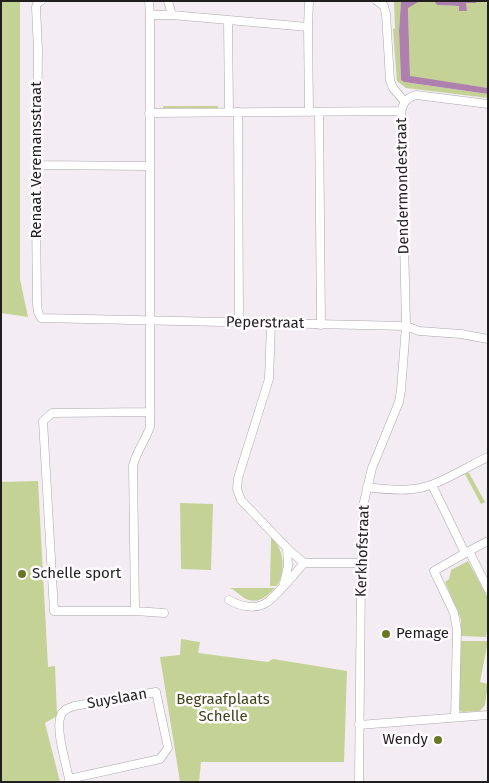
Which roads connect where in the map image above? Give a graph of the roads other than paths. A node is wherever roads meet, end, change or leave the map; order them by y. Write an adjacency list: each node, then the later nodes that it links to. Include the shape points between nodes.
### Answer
1 (148, 1): 6 (street)
2 (168, 1): 7 (street)
3 (309, 1): 9 (street)
4 (378, 1): 10 (street, via 386,14 390,80)
5 (40, 2): 18 (street, Renaat Veremansstraat, via 36,7)
6 (150, 15): 7 (street); 17 (street)
7 (172, 15): 8 (street)
8 (228, 20): 9 (street); 13 (street)
9 (308, 27): 15 (street)
10 (404, 102): 11 (street, Dendermondestraat, via 416,95); 12 (street, Dendermondestraat)
11 (488, 104)
12 (401, 111): 16 (street); 25 (street, Dendermondestraat)
13 (229, 112): 14 (street); 17 (street)
14 (238, 112): 15 (street); 22 (street)
15 (309, 112): 16 (street)
16 (320, 112): 24 (street)
17 (149, 113): 19 (street)
18 (38, 165): 19 (street); 20 (street, Renaat Veremansstraat, via 37,304)
19 (149, 166): 21 (street)
20 (41, 318): 21 (street, Peperstraat)
21 (150, 321): 22 (street, Peperstraat); 27 (street)
22 (239, 323): 23 (street, Peperstraat)
23 (270, 324): 24 (street, Peperstraat); 32 (street, via 269,378 236,489 241,500)
24 (321, 324): 25 (street, Peperstraat)
25 (406, 326): 26 (street, Peperstraat, via 419,331); 30 (street, Kerkhofstraat, via 402,390)
26 (488, 340)
27 (150, 412): 39 (street, via 150,427 133,466); 39 (street, via 52,413 43,421 54,611)
28 (488, 457): 29 (street)
29 (432, 485): 30 (street, via 388,490); 33 (street)
30 (367, 487): 35 (street, Kerkhofstraat)
31 (488, 541): 33 (street)
32 (287, 548): 34 (street); 36 (street, via 288,566)
33 (467, 552): 37 (street); 42 (street, via 434,571 454,613 457,630)
34 (304, 562): 35 (street); 36 (street)
35 (361, 563): 43 (street, Kerkhofstraat)
36 (283, 585): 38 (street, via 267,603 239,606)
37 (488, 589)
38 (229, 600)
39 (135, 611): 40 (street)
40 (164, 613)
41 (488, 714): 42 (street)
42 (455, 717): 43 (street)
43 (359, 725): 45 (street, Kerkhofstraat)
44 (69, 780): 44 (street, Suyslaan, via 160,759 168,748 156,692 64,710 59,727)
45 (359, 782)

